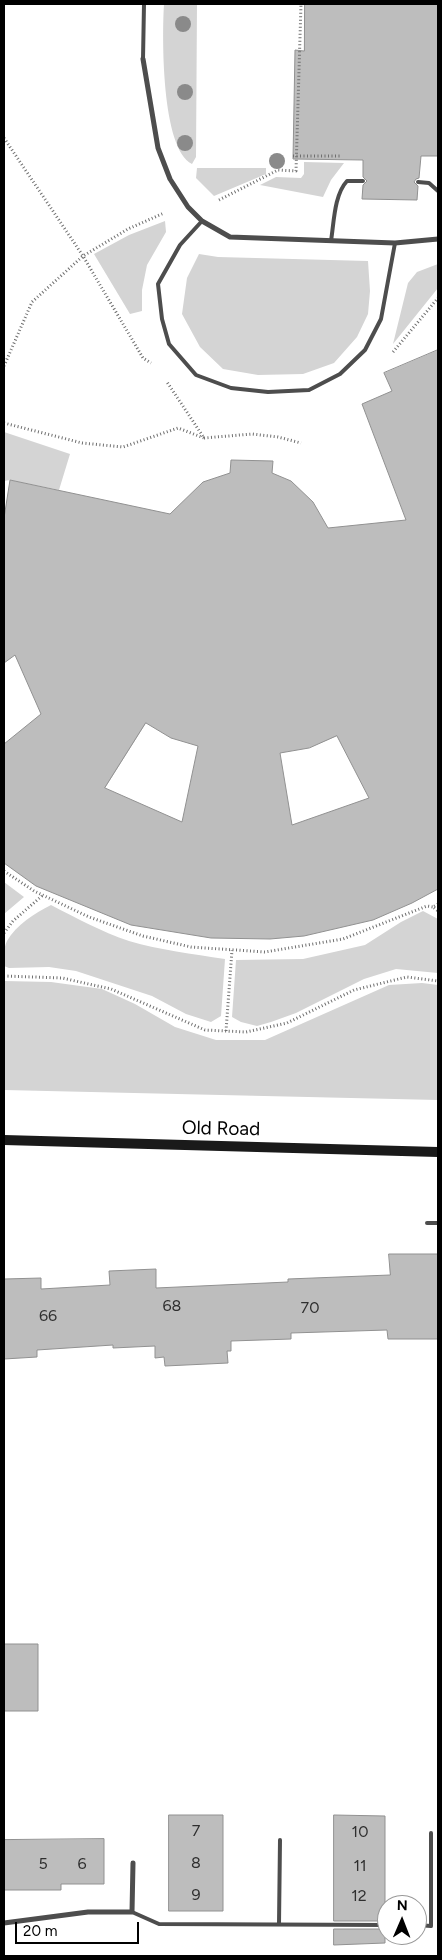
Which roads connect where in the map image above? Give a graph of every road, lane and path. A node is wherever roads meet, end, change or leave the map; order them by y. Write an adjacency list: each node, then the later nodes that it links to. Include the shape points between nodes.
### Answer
1 (144, 4): 3 (lane)
2 (301, 4): 5 (path)
3 (143, 59): 12 (street, via 158,148 170,179 188,207)
4 (4, 138): 16 (path)
5 (295, 156): 6 (path); 10 (path, via 296,171 278,170)
6 (343, 156)
7 (363, 182): 14 (lane, via 347,181 342,186)
8 (418, 182): 9 (lane, via 429,183)
9 (438, 191)
10 (220, 200)
11 (164, 213): 16 (path, via 128,229)
12 (202, 221): 14 (street, via 230,237); 15 (lane, via 180,245 158,284 162,319 169,344 196,375 231,388 268,392 309,390 340,374 365,350 381,319)
13 (438, 239): 15 (street)
14 (331, 241): 15 (street)
15 (395, 242)
16 (83, 256): 19 (path, via 32,302); 20 (path, via 143,358)
17 (438, 298): 18 (path)
18 (392, 354)
19 (4, 366)
20 (159, 367)
21 (164, 375): 23 (path)
22 (4, 423): 23 (path, via 82,443 123,447 178,428)
23 (204, 438): 24 (path, via 252,434)
24 (301, 443)
25 (4, 870): 26 (path)
26 (43, 896): 30 (path, via 13,921); 31 (path, via 143,936 191,947)
27 (438, 904): 28 (path)
28 (433, 907): 29 (path); 31 (path, via 427,906 343,939 265,952)
29 (438, 911)
30 (4, 933)
31 (232, 950): 34 (path)
32 (4, 976): 34 (path, via 62,978 111,989 205,1030)
33 (438, 982): 34 (path, via 407,977 354,990 286,1024 246,1032)
34 (226, 1031)
35 (4, 1140): 36 (street, Old Road)
36 (438, 1152)
37 (427, 1223): 38 (lane)
38 (438, 1223)
39 (431, 1833): 46 (lane, via 431,1926)
40 (280, 1840): 44 (lane)
41 (133, 1863): 42 (street)
42 (132, 1912): 43 (street, via 88,1912); 44 (lane, via 159,1924)
43 (4, 1923)
44 (279, 1924): 45 (lane)
45 (377, 1925)
46 (427, 1926)

